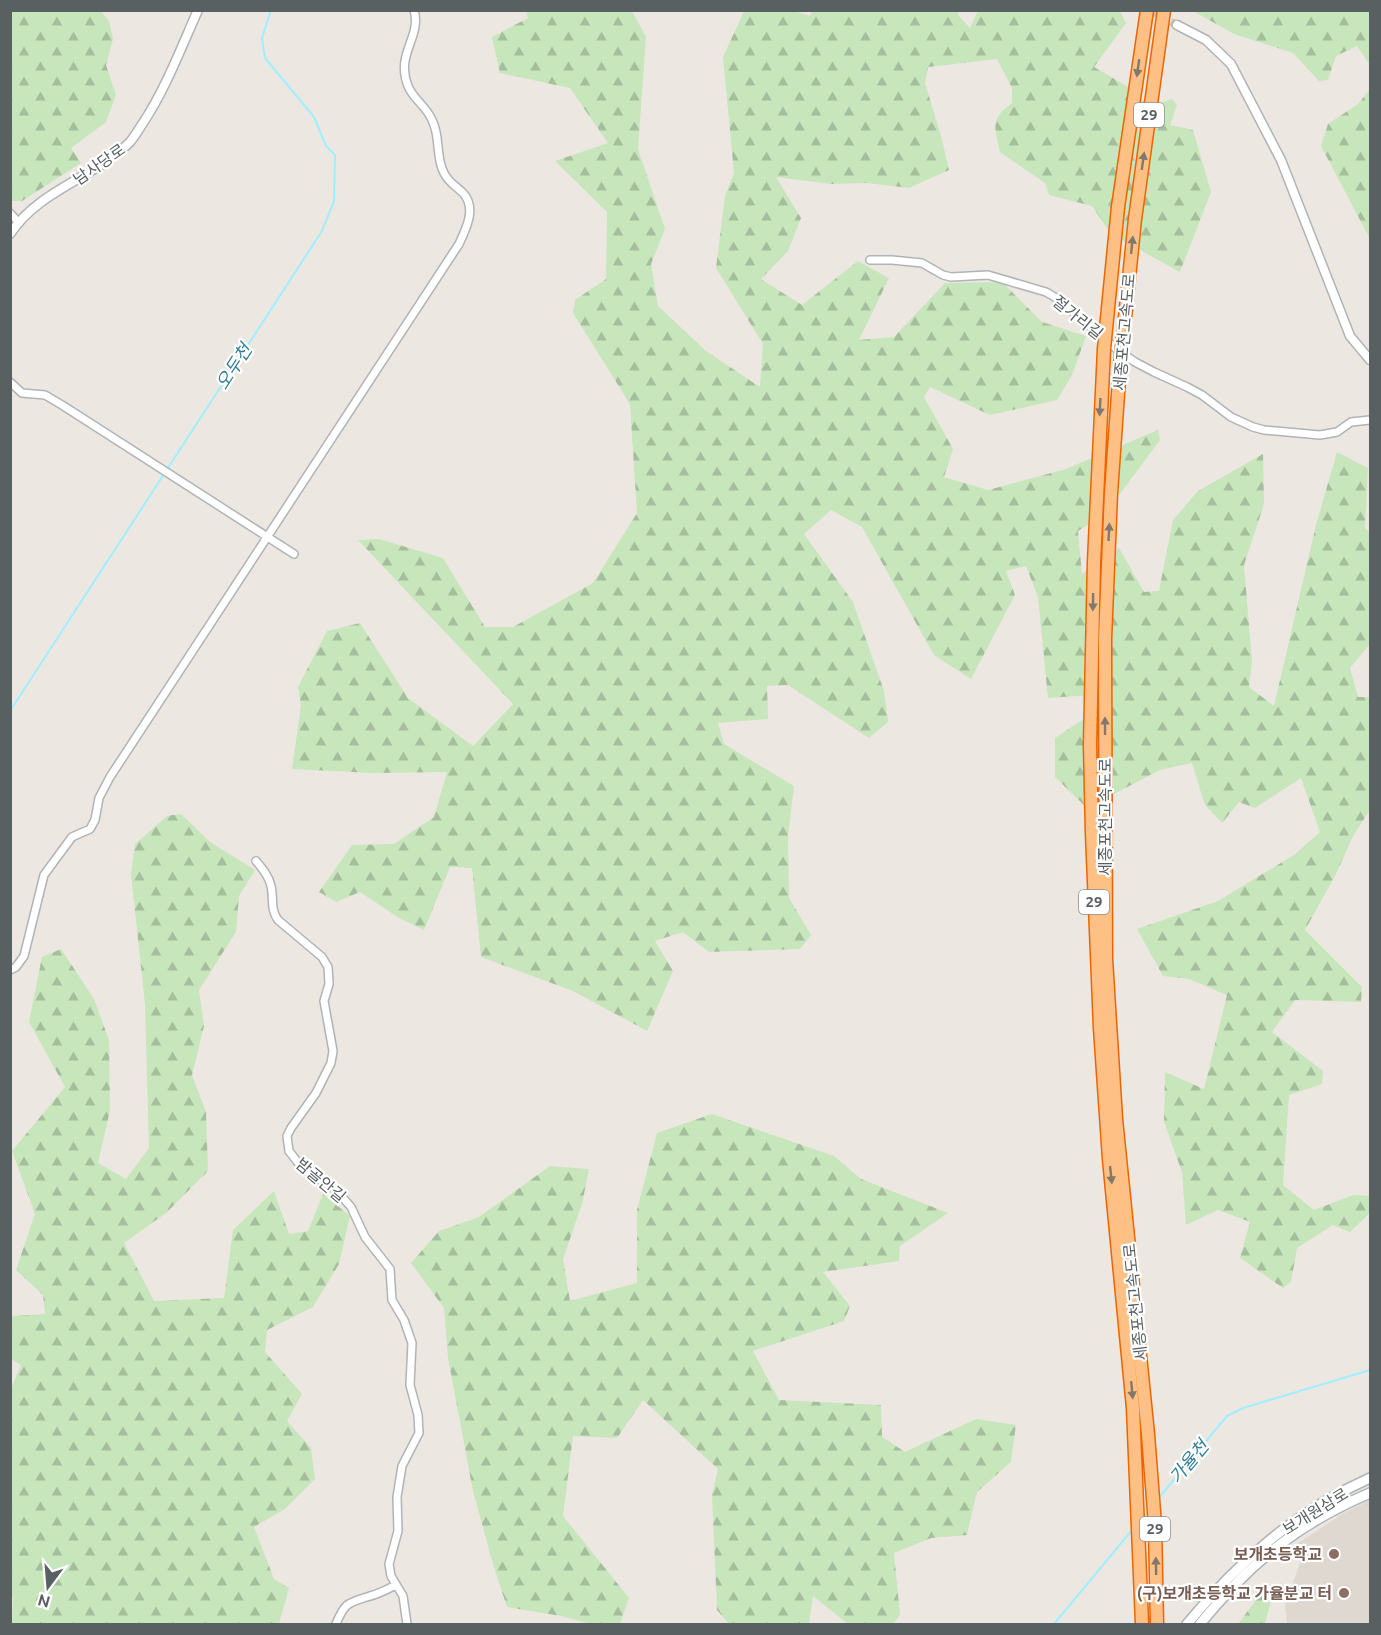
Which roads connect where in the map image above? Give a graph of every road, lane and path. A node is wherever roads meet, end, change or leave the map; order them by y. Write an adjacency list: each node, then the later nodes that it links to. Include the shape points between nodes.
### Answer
1 (198, 10): 7 (street, 남사당로, via 155,104 132,140 105,164 28,212)
2 (414, 10): 13 (street, via 416,28 406,52 404,74 409,89 433,120 438,159 452,185 464,194 470,207 469,224)
3 (1147, 10): 22 (highway, 세종포천고속도로 / 29, one-way to 22, bridge, via 1118,207 1104,349 1090,734 1100,1028 1129,1354)
4 (1164, 10): 23 (highway, 세종포천고속도로 / 29, one-way to 4, bridge, via 1155,1525 1116,1119 1106,959 1105,639 1119,366)
5 (1178, 25): 10 (street, via 1206,40 1232,64 1281,160 1350,336)
6 (10, 213): 7 (street)
7 (19, 224): 8 (street, 남사당로)
8 (10, 234)
9 (870, 260): 12 (street, 절가리길, via 922,263 951,277 988,275 1046,292 1135,362 1195,391 1231,417 1253,427 1320,435 1337,432 1352,422)
10 (1371, 360)
11 (10, 382): 13 (street, via 22,393 45,395 62,405)
12 (1371, 420)
13 (268, 536): 14 (street); 16 (street, via 110,777 99,798 96,820 90,829 72,837 44,875 24,956)
14 (294, 554)
15 (256, 861): 19 (street, 밤골안길, via 272,887 274,915 322,957 330,975 324,1001 333,1051 331,1063 287,1136 289,1151 303,1169 336,1190 351,1207 365,1237 390,1269 392,1300 412,1343 410,1385 420,1425 399,1482 398,1531 389,1564)
16 (10, 970)
17 (1371, 1478): 24 (main road, 보개원삼로, via 1320,1505 1274,1537 1236,1569)
18 (1371, 1493): 25 (main road, 보개원삼로, via 1327,1513 1280,1543 1245,1573)
19 (396, 1585): 20 (street, via 352,1600 343,1608); 21 (street, 밤골안길, via 406,1605)
20 (336, 1624)
21 (407, 1624)
22 (1142, 1624)
23 (1157, 1624)
24 (1187, 1624)
25 (1200, 1624)

